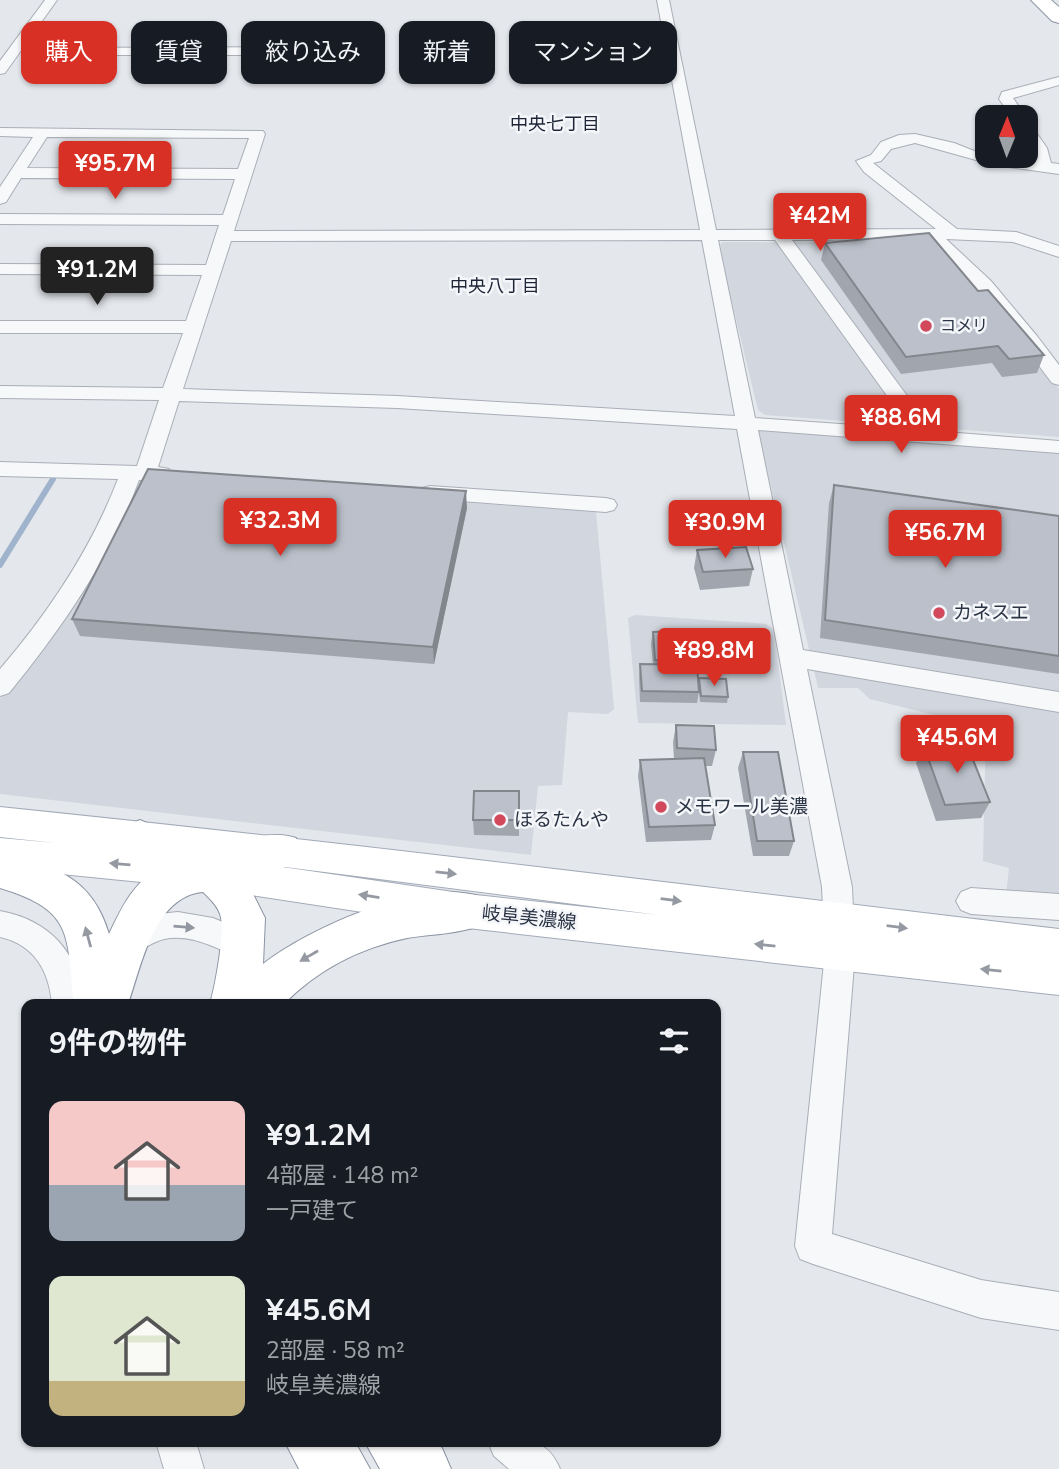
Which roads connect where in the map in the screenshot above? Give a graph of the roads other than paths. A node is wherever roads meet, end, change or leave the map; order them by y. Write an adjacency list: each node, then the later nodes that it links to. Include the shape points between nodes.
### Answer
1 (51, 0): 7 (street)
2 (663, 0): 19 (street)
3 (1040, 0): 4 (highway)
4 (1059, 17)
5 (241, 51): 6 (street)
6 (117, 52)
7 (0, 70)
8 (1059, 81): 9 (street, via 1007,95)
9 (1012, 105)
10 (0, 132): 11 (street)
11 (43, 132): 14 (street); 15 (street, via 258,134)
12 (1038, 146): 13 (street)
13 (1051, 167): 21 (street, via 991,160 951,144 917,140 888,143 876,158 864,162)
14 (16, 173): 15 (street); 16 (street)
15 (245, 174): 18 (street)
16 (0, 199)
17 (0, 219): 18 (street)
18 (227, 228): 19 (street); 25 (street)
19 (709, 234): 20 (street); 31 (street)
20 (779, 234): 22 (street); 32 (street)
21 (953, 234): 22 (street); 23 (street, via 1016,237)
22 (931, 235): 28 (street, via 964,261 1014,317)
23 (1059, 252)
24 (0, 270): 25 (street)
25 (213, 270): 27 (street)
26 (0, 327): 27 (street)
27 (194, 327): 30 (street)
28 (1059, 379)
29 (0, 392): 30 (street)
30 (173, 392): 31 (street); 35 (street)
31 (746, 422): 32 (street); 39 (street)
32 (926, 436): 33 (street)
33 (1059, 447)
34 (0, 468): 35 (street)
35 (138, 473): 36 (street); 40 (street, via 54,618)
36 (186, 476)
37 (403, 491): 38 (street)
38 (607, 505)
39 (792, 657): 41 (street); 52 (street, via 837,887)
40 (0, 686)
41 (1059, 702)
42 (0, 822): 43 (main road, 岐阜美濃線)
43 (140, 838): 44 (main road, 岐阜美濃線); 47 (highway)
44 (281, 851): 47 (highway, via 247,857); 52 (main road, 岐阜美濃線, one-way to 52)
45 (0, 853): 47 (main road, 岐阜美濃線, one-way to 45)
46 (0, 870): 58 (highway, one-way to 46, via 82,916 67,896 41,880)
47 (212, 873): 50 (main road, 岐阜美濃線, one-way to 47); 53 (highway, via 188,875 167,885 143,910); 54 (highway, via 243,918)
48 (971, 901): 49 (street)
49 (1059, 907)
50 (467, 911): 52 (main road, 岐阜美濃線, one-way to 50); 61 (highway, one-way to 61, via 411,916 371,926 295,965)
51 (0, 924): 57 (street, via 40,939 60,964)
52 (839, 937): 55 (main road, 岐阜美濃線, one-way to 55); 56 (main road, 岐阜美濃線, one-way to 52); 62 (street, via 813,1246 981,1299)
53 (128, 942): 54 (street, one-way to 54, via 161,926 209,930); 59 (highway)
54 (241, 944): 60 (highway, via 241,980)
55 (1059, 946)
56 (1059, 977)
57 (66, 999)
58 (96, 999)
59 (107, 999)
60 (235, 999)
61 (258, 999)
62 (1059, 1311)
63 (177, 1447): 67 (street)
64 (319, 1447): 68 (highway)
65 (399, 1447): 69 (highway)
66 (514, 1447): 70 (street)
67 (184, 1469)
68 (341, 1469)
69 (421, 1469)
70 (540, 1469)

